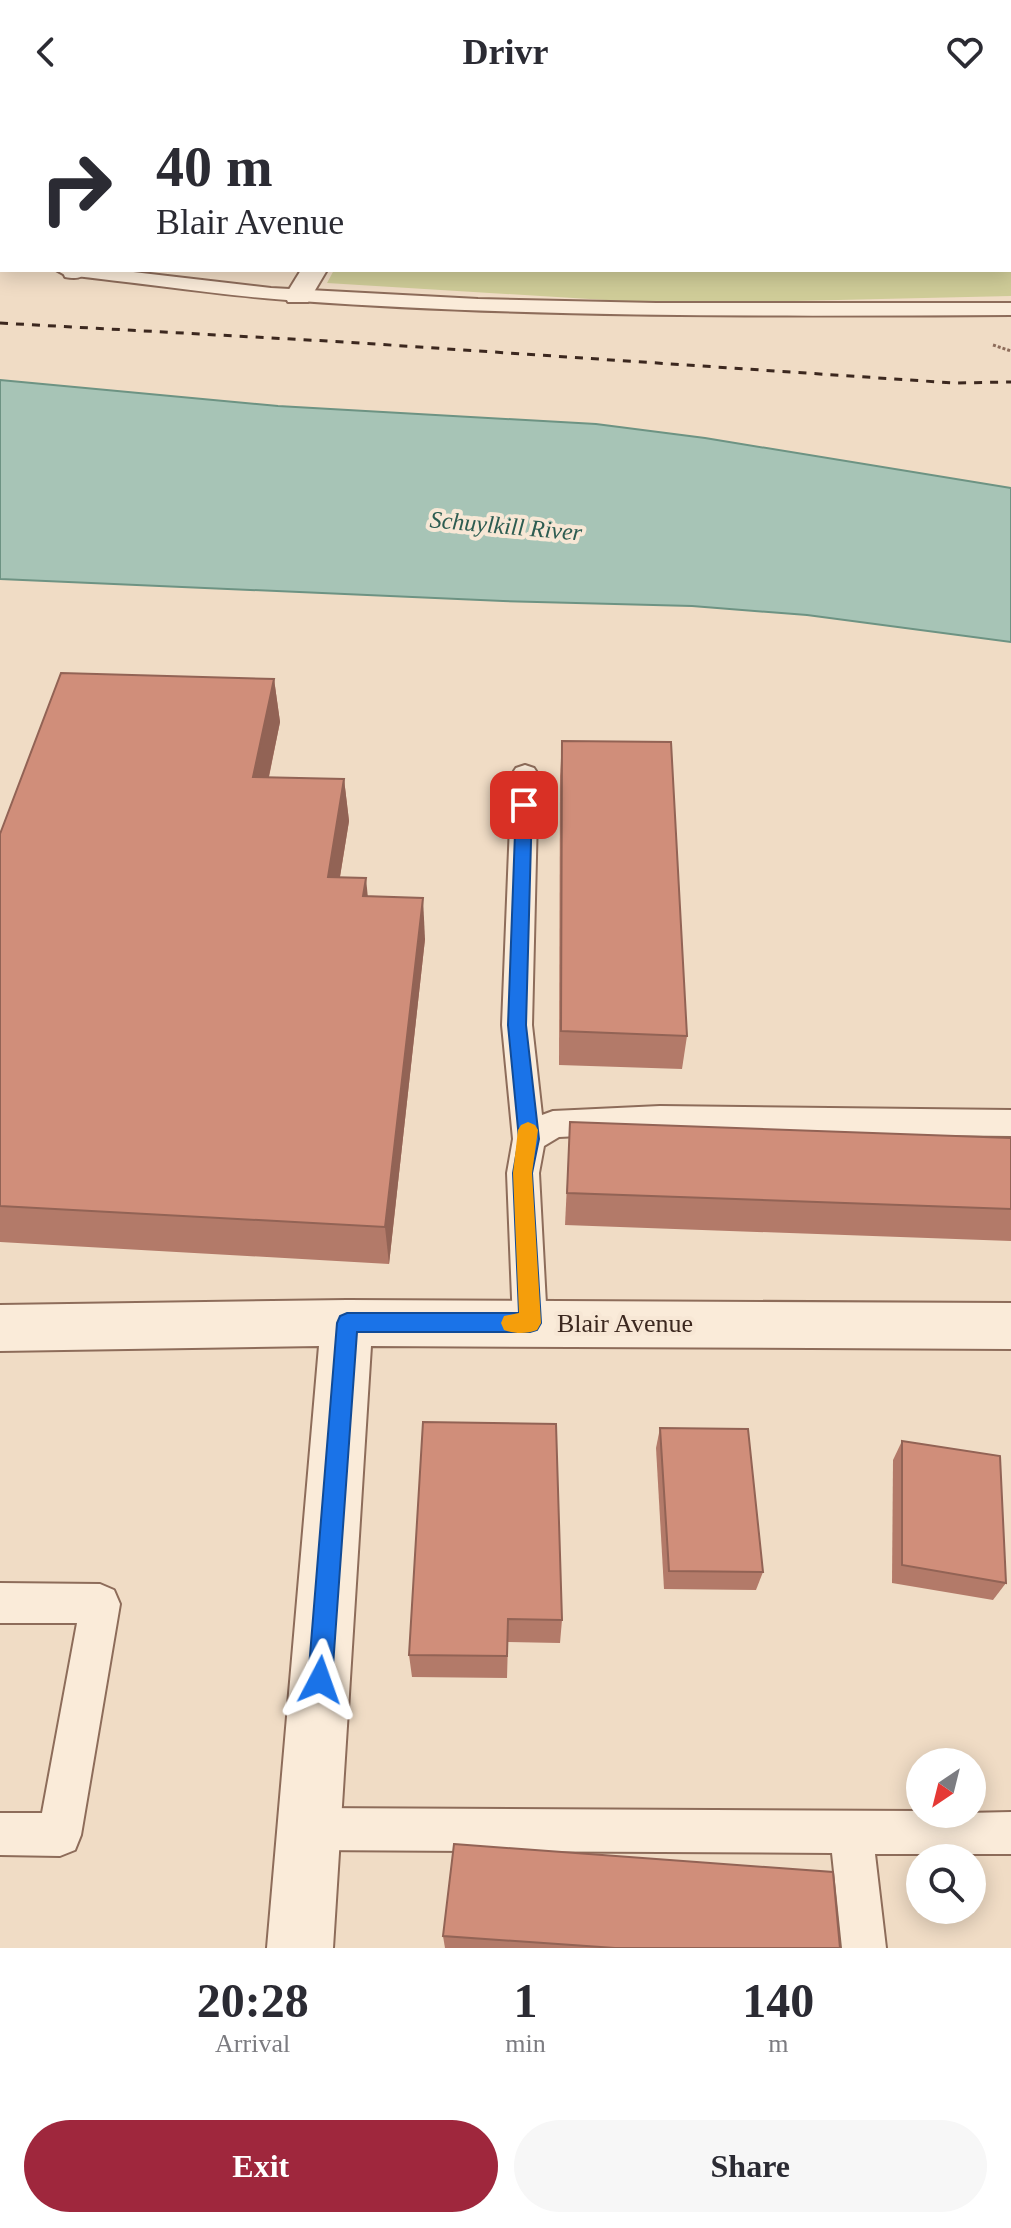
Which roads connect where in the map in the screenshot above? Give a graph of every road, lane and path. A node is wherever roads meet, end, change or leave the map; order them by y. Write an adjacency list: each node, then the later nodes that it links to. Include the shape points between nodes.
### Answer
1 (88, 272): 3 (lane)
2 (313, 272): 3 (street)
3 (298, 296): 4 (lane, via 722,311)
4 (1011, 309)
5 (525, 774): 7 (lane, via 517,1025)
6 (1011, 1123): 7 (lane, via 660,1119 553,1124)
7 (529, 1139): 9 (lane, via 523,1173)
8 (347, 1323): 9 (street, Blair Avenue); 11 (street, Blair Avenue); 13 (street)
9 (530, 1323): 10 (street, Blair Avenue)
10 (1011, 1326)
11 (0, 1328)
12 (0, 1603): 16 (lane, via 100,1604 60,1835)
13 (308, 1829): 14 (lane); 17 (street)
14 (851, 1833): 15 (lane); 18 (lane)
15 (1011, 1833)
16 (0, 1834)
17 (300, 1948)
18 (864, 1948)

